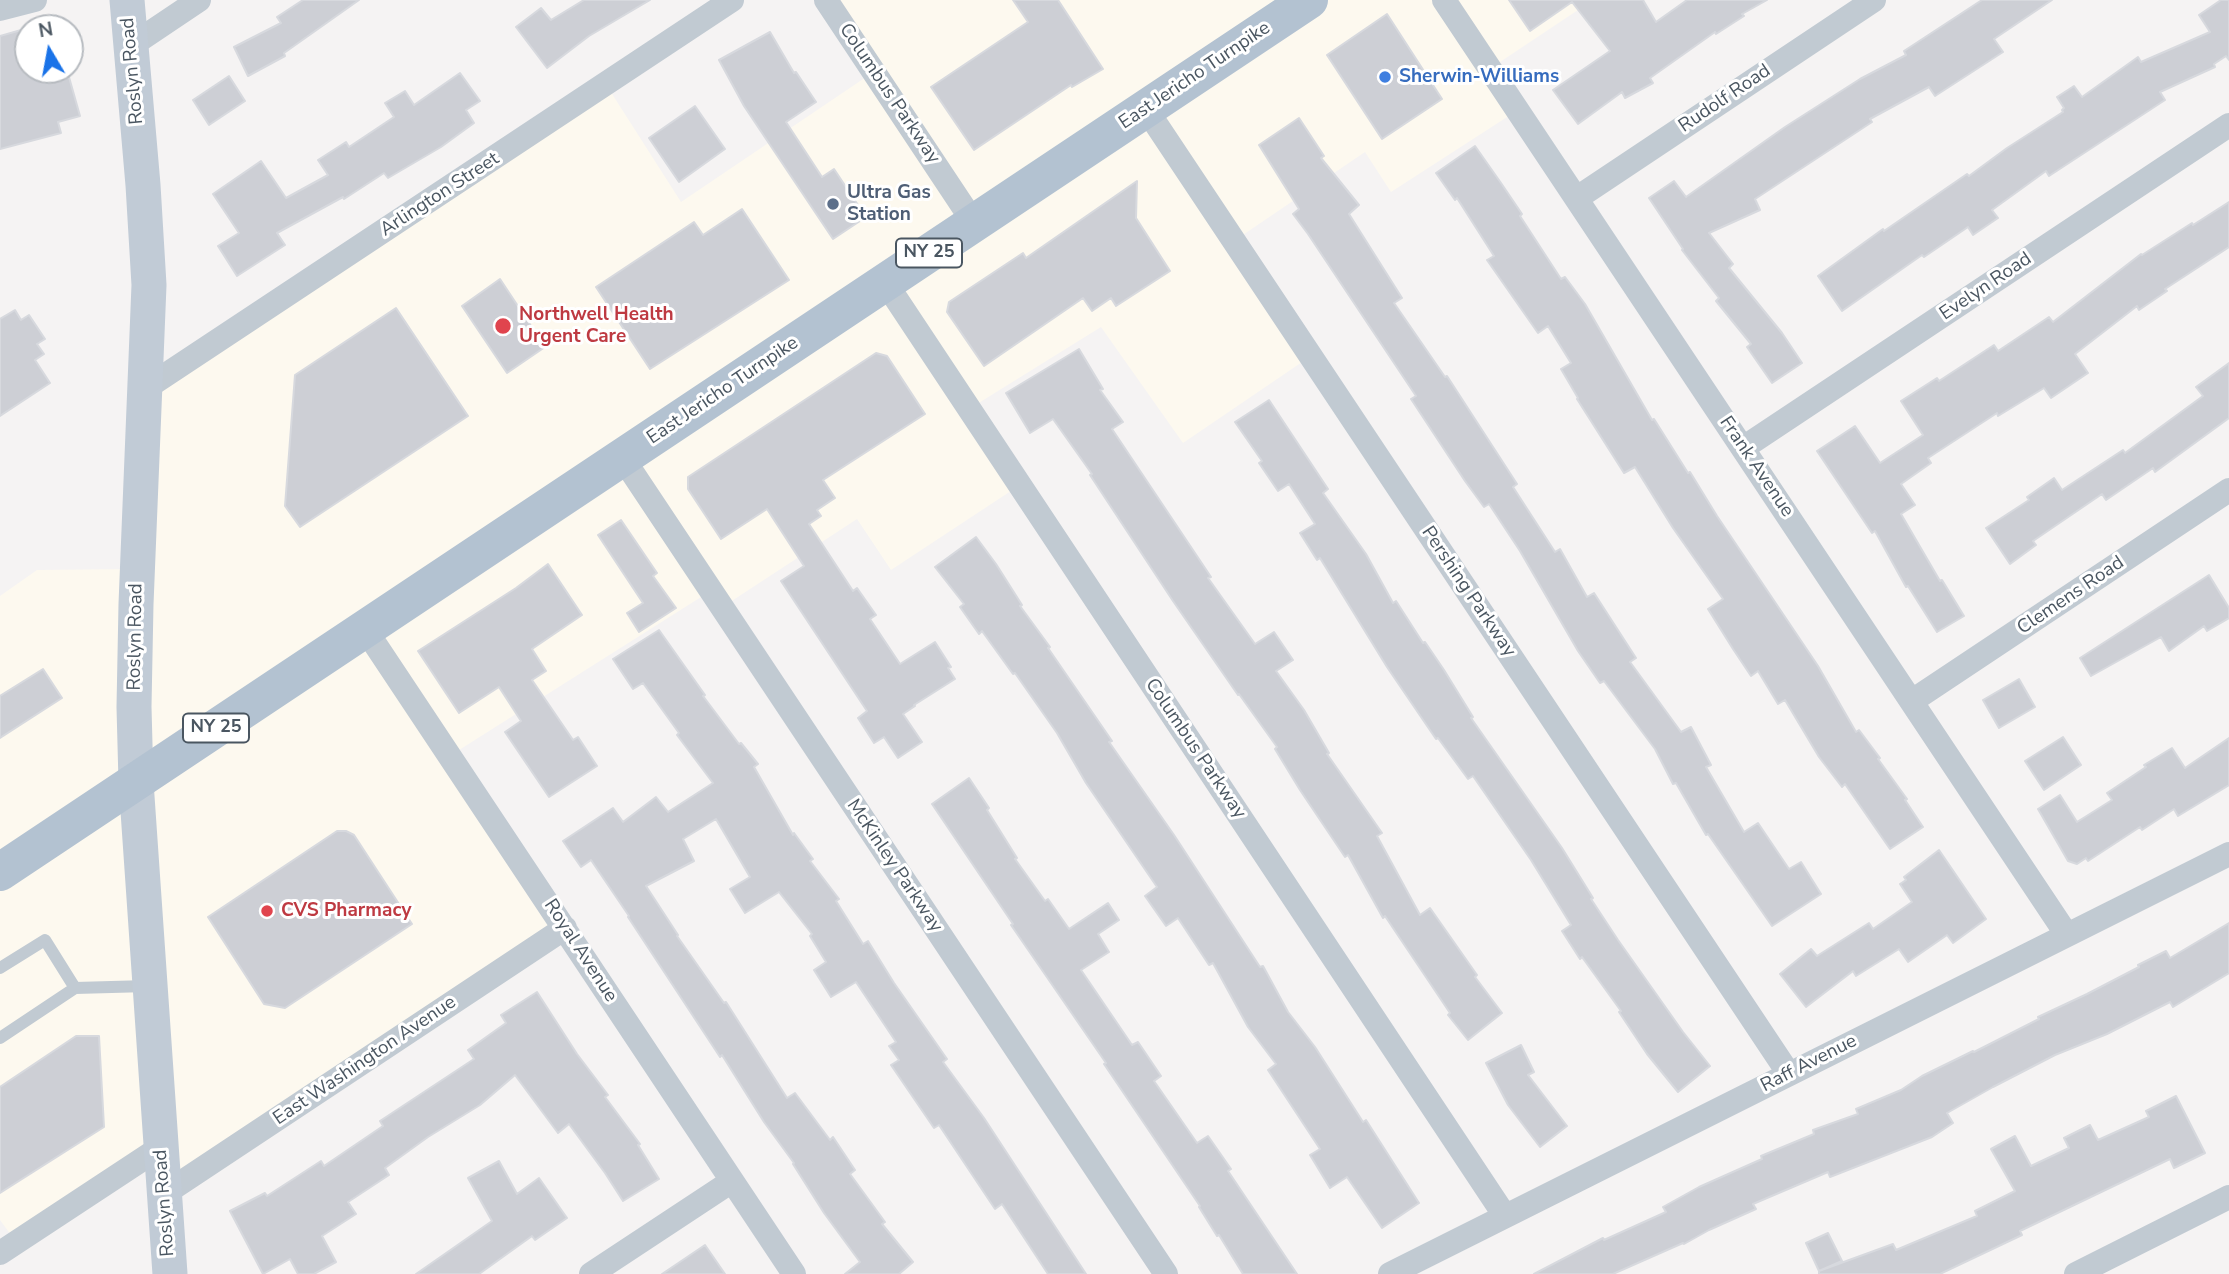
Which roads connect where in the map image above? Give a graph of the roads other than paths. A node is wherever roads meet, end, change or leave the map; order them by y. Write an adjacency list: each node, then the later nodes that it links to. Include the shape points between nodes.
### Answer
1 (35, 0): 9 (street)
2 (127, 0): 10 (main road, Roslyn Road)
3 (199, 0): 10 (street)
4 (732, 0): 16 (street, Arlington Street)
5 (826, 0): 14 (street, Columbus Parkway)
6 (1309, 0): 11 (main road, East Jericho Turnpike / NY 25)
7 (1444, 0): 13 (street, Frank Avenue)
8 (1874, 0): 13 (street, Rudolf Road)
9 (0, 9)
10 (132, 45): 16 (main road, Roslyn Road, via 148,254)
11 (1146, 109): 14 (main road, East Jericho Turnpike / NY 25); 31 (street, Pershing Parkway)
12 (2229, 125): 17 (street, Evelyn Road)
13 (1577, 198): 17 (street, Frank Avenue)
14 (975, 223): 15 (main road, East Jericho Turnpike / NY 25)
15 (885, 282): 18 (main road, East Jericho Turnpike / NY 25); 36 (street, Columbus Parkway)
16 (146, 388): 22 (main road, Roslyn Road, via 134,707)
17 (1743, 448): 21 (street, Frank Avenue)
18 (622, 457): 20 (main road, East Jericho Turnpike / NY 25); 41 (street, McKinley Parkway)
19 (2229, 491): 21 (street, Clemens Road)
20 (365, 629): 22 (main road, East Jericho Turnpike / NY 25); 25 (street, Royal Avenue)
21 (1912, 701): 26 (street, Frank Avenue)
22 (136, 782): 24 (main road, NY 25); 28 (main road, Roslyn Road)
23 (2229, 854): 26 (street, Raff Avenue)
24 (0, 872)
25 (565, 928): 33 (street, Royal Avenue); 34 (street, East Washington Avenue)
26 (2067, 935): 31 (street, Raff Avenue)
27 (0, 968): 29 (lane, via 45,940)
28 (150, 986): 29 (lane); 32 (main road, Roslyn Road)
29 (75, 988): 30 (lane)
30 (0, 1038)
31 (1789, 1074): 36 (street, Raff Avenue)
32 (161, 1147): 34 (main road, Roslyn Road); 37 (street)
33 (732, 1181): 39 (street); 40 (street, Royal Avenue)
34 (164, 1194): 38 (main road, Roslyn Road)
35 (2229, 1198): 43 (street)
36 (1505, 1216): 42 (street, Raff Avenue)
37 (0, 1254)
38 (170, 1274)
39 (591, 1274)
40 (794, 1274)
41 (1166, 1274)
42 (1390, 1274)
43 (2076, 1274)

